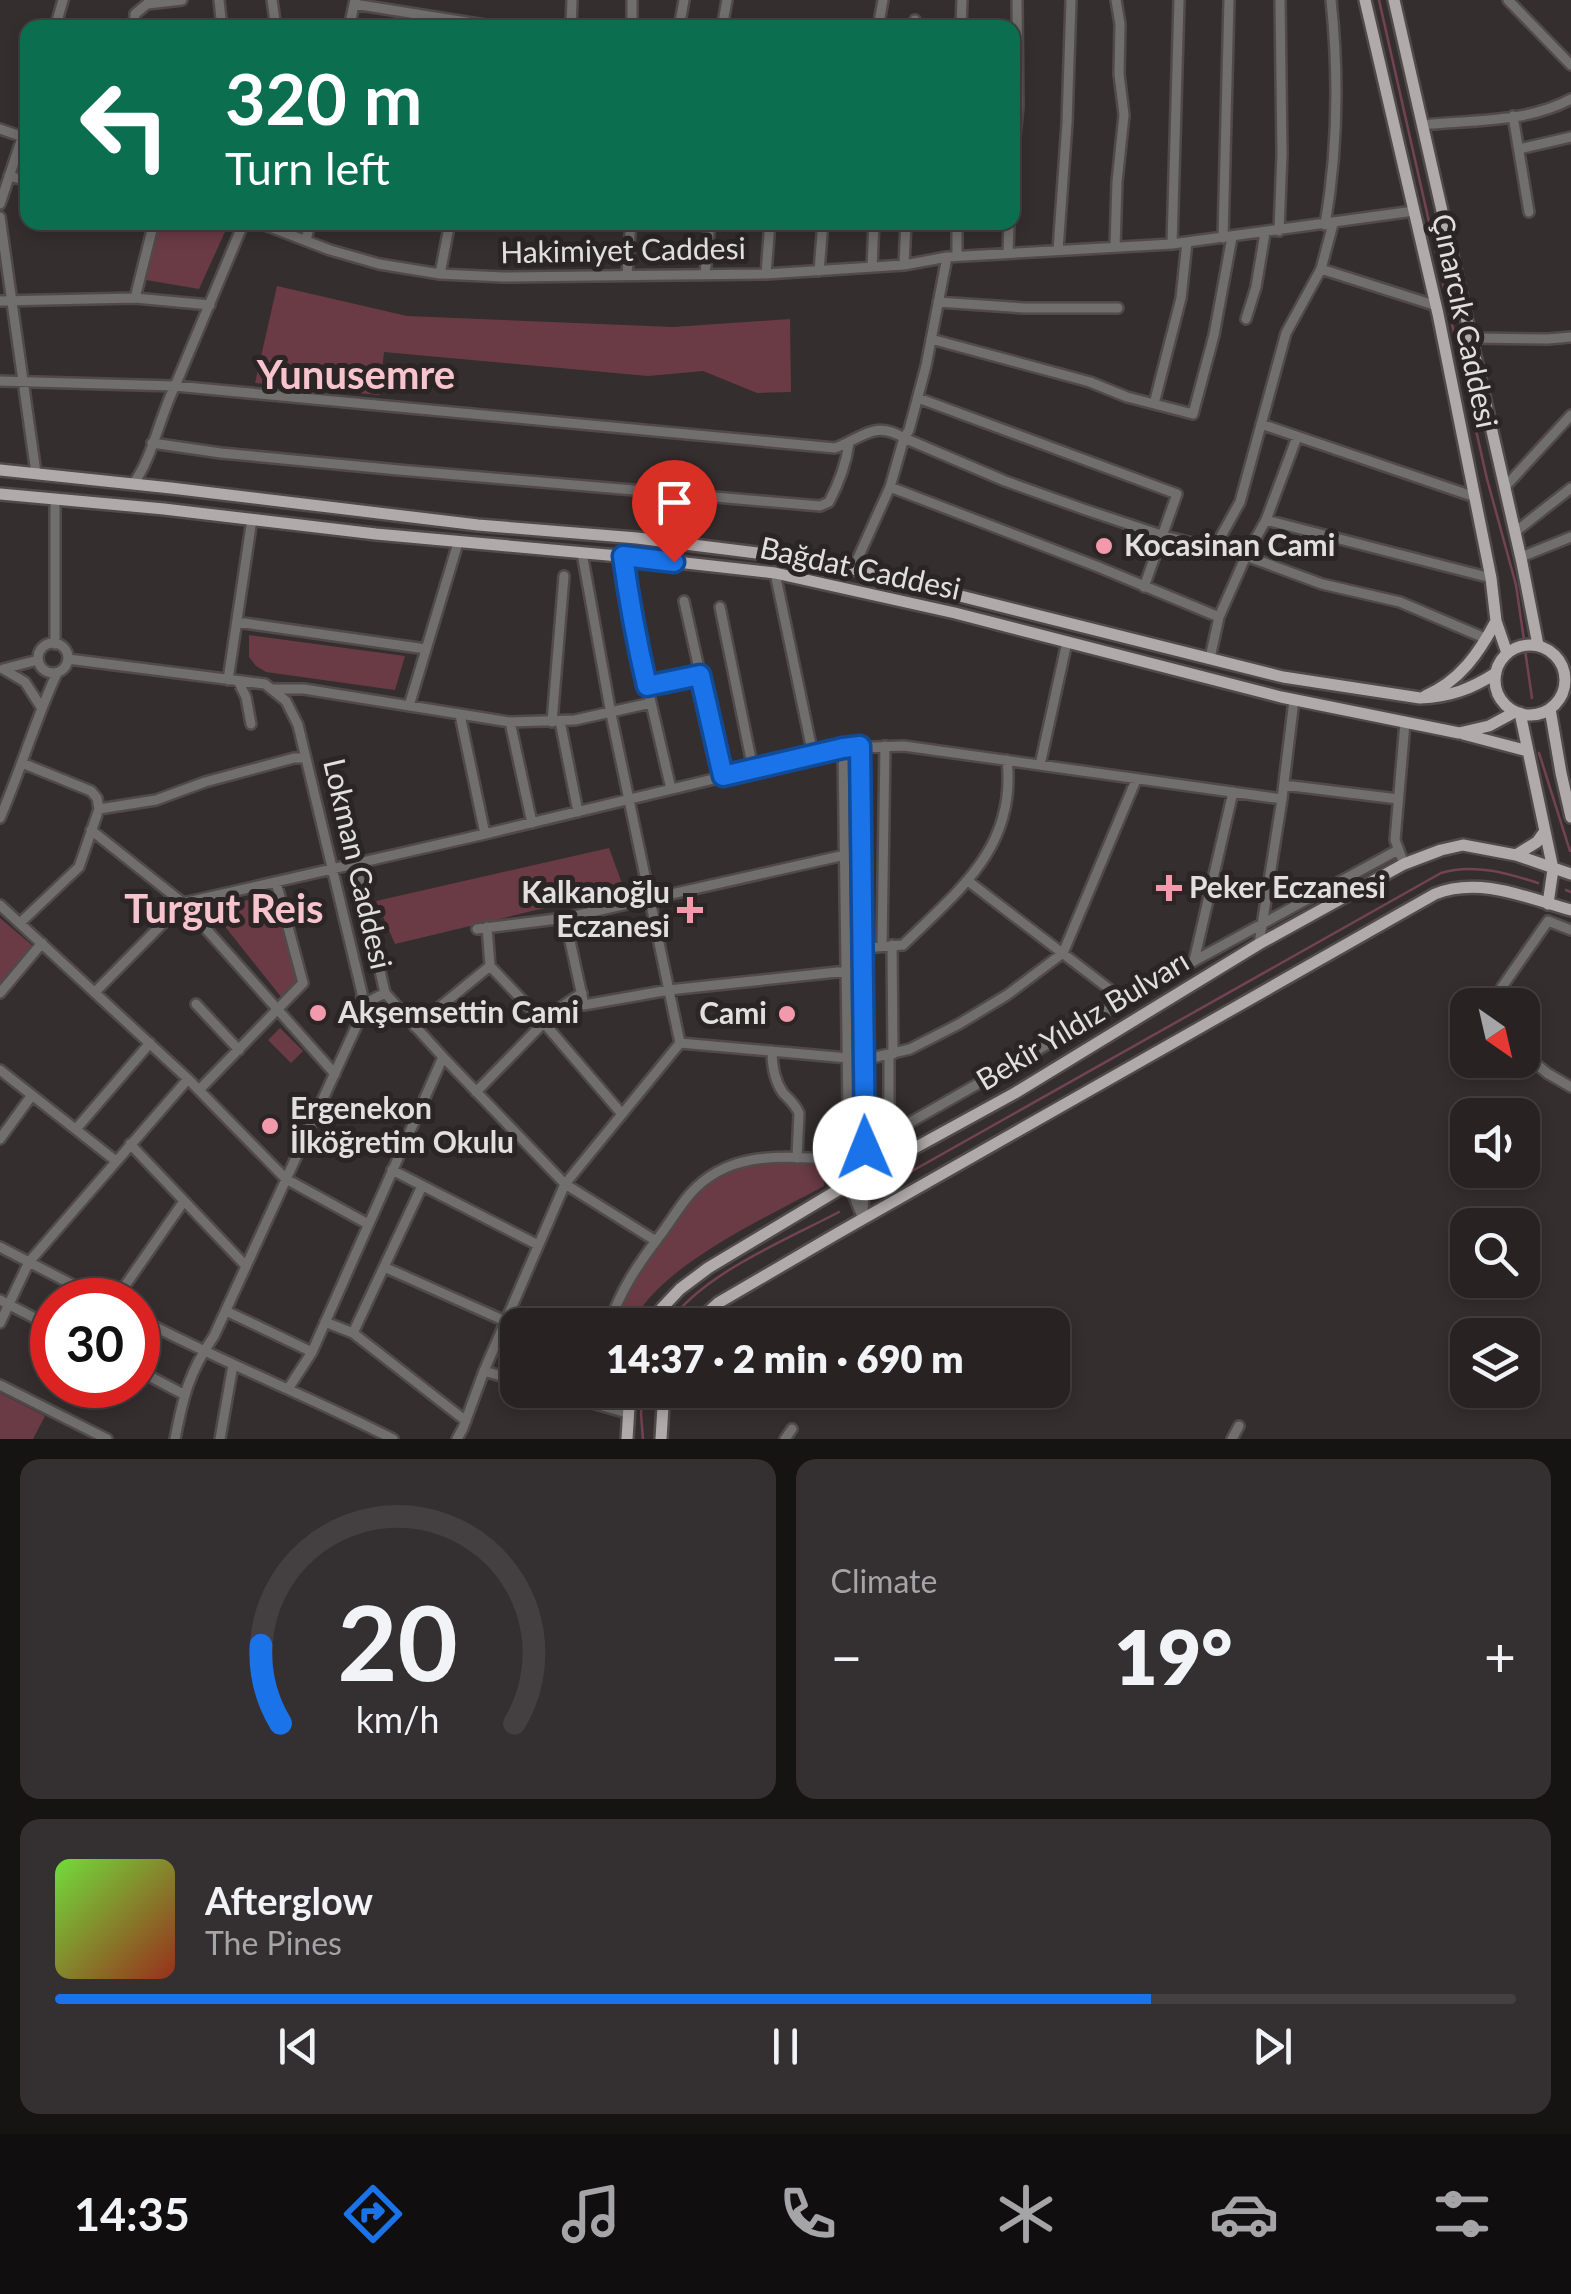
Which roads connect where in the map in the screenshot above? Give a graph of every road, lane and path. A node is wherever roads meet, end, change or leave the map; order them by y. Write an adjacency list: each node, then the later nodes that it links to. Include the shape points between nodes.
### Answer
1 (182, 0): 12 (street, via 143,6)
2 (1071, 0): 48 (street)
3 (1116, 0): 47 (street, via 1124,115)
4 (1179, 0): 46 (street)
5 (1229, 0): 43 (street)
6 (1280, 0): 41 (street)
7 (1331, 0): 27 (street, via 1337,121)
8 (1366, 0): 24 (main road, Çınarcık Caddesi)
9 (1508, 0): 14 (street)
10 (355, 2): 13 (street)
11 (1398, 2): 17 (main road, Çınarcık Caddesi)
12 (135, 20)
13 (458, 20)
14 (1571, 65)
15 (1571, 100): 16 (street)
16 (1513, 116): 17 (street); 20 (street)
17 (1422, 124): 68 (main road, Çınarcık Caddesi)
18 (1571, 137): 20 (street)
19 (20, 150): 21 (street)
20 (1519, 150): 25 (street)
21 (9, 176): 22 (street); 23 (street)
22 (20, 179)
23 (0, 204)
24 (1414, 211): 27 (street, Hakimiyet Caddesi); 64 (main road, Çınarcık Caddesi)
25 (1529, 212)
26 (0, 217): 61 (street)
27 (1329, 224): 41 (street, Hakimiyet Caddesi); 53 (street)
28 (152, 230): 59 (street)
29 (241, 230): 63 (street)
30 (277, 230): 44 (street, Hakimiyet Caddesi)
31 (308, 230): 44 (street)
32 (448, 230): 55 (street)
33 (630, 230): 56 (street)
34 (709, 230): 57 (street)
35 (769, 230): 58 (street)
36 (823, 230): 54 (street)
37 (874, 230): 52 (street)
38 (906, 230): 51 (street)
39 (956, 230): 50 (street)
40 (1008, 230): 49 (street)
41 (1279, 231): 42 (street, Hakimiyet Caddesi)
42 (1265, 233): 43 (street, Hakimiyet Caddesi); 66 (street)
43 (1228, 238): 45 (street, Hakimiyet Caddesi); 74 (street, via 1218,317 1194,414)
44 (306, 242): 55 (street, Hakimiyet Caddesi)
45 (1187, 242): 46 (street, Hakimiyet Caddesi); 74 (street, via 1181,298)
46 (1172, 244): 47 (street, Hakimiyet Caddesi)
47 (1115, 247): 48 (street, Hakimiyet Caddesi)
48 (1058, 250): 49 (street, Hakimiyet Caddesi)
49 (1008, 253): 50 (street, Hakimiyet Caddesi)
50 (952, 257): 51 (street, Hakimiyet Caddesi); 62 (street)
51 (904, 265): 52 (street, Hakimiyet Caddesi)
52 (872, 268): 54 (street, Hakimiyet Caddesi)
53 (1321, 269): 64 (street); 76 (street, via 1286,333)
54 (820, 271): 58 (street, Hakimiyet Caddesi)
55 (440, 274): 56 (street, Hakimiyet Caddesi)
56 (627, 274): 57 (street, Hakimiyet Caddesi)
57 (705, 274): 58 (street, Hakimiyet Caddesi)
58 (766, 274)
59 (135, 298): 61 (street); 63 (street)
60 (0, 301): 61 (street)
61 (12, 302): 71 (street)
62 (938, 302): 65 (street); 69 (street)
63 (210, 305): 72 (street)
64 (1436, 306): 88 (main road, Çınarcık Caddesi)
65 (1118, 308)
66 (1246, 319)
67 (1571, 337): 68 (street)
68 (1470, 338): 85 (main road, Çınarcık Caddesi)
69 (931, 339): 73 (street); 74 (street)
70 (0, 381): 71 (street)
71 (23, 383): 72 (street); 82 (street)
72 (175, 386): 79 (street); 80 (street, via 834,448)
73 (918, 398): 77 (street); 93 (street, via 1178,494)
74 (1154, 404)
75 (1571, 415): 85 (street)
76 (1261, 424): 78 (street); 96 (street, via 1240,502)
77 (904, 438): 80 (street, via 877,430); 84 (street); 93 (street)
78 (1297, 438): 88 (street); 91 (street)
79 (152, 443): 80 (street, via 820,506 842,476); 83 (street)
80 (849, 443)
81 (0, 470): 82 (main road, Bağdat Caddesi)
82 (36, 473): 83 (main road, Bağdat Caddesi)
83 (132, 484): 101 (main road, Bağdat Caddesi, via 637,538)
84 (890, 487): 101 (street); 105 (street)
85 (1504, 488): 92 (main road, Çınarcık Caddesi)
86 (1571, 488): 92 (street)
87 (0, 494): 89 (main road, Bağdat Caddesi)
88 (1475, 497): 104 (main road, Çınarcık Caddesi)
89 (55, 499): 90 (main road, Bağdat Caddesi); 113 (street)
90 (252, 519): 95 (main road, Bağdat Caddesi); 110 (street)
91 (1266, 520): 99 (street); 104 (street)
92 (1515, 532): 100 (main road, Çınarcık Caddesi)
93 (1164, 536): 96 (street); 105 (street)
94 (1571, 537): 100 (street)
95 (458, 542): 97 (main road, Bağdat Caddesi); 115 (street)
96 (1216, 547): 99 (street)
97 (582, 553): 98 (main road, Bağdat Caddesi); 139 (street)
98 (623, 556): 102 (main road, Bağdat Caddesi); 128 (street)
99 (1246, 556): 108 (street); 111 (street, via 1322,584 1400,602)
100 (1520, 557): 114 (main road, Çınarcık Caddesi)
101 (853, 569): 119 (main road, Bağdat Caddesi)
102 (774, 574): 112 (main road, Bağdat Caddesi); 149 (street)
103 (564, 576): 140 (street)
104 (1491, 578): 109 (main road, Çınarcık Caddesi)
105 (1144, 587): 108 (street)
106 (684, 601): 126 (street)
107 (720, 607): 154 (street)
108 (1219, 617): 119 (street)
109 (1496, 621): 111 (main road); 116 (main road, Çınarcık Caddesi)
110 (236, 622): 115 (street); 127 (street)
111 (1486, 639): 131 (main road, via 1458,676)
112 (1067, 642): 132 (main road, Bağdat Caddesi); 153 (street)
113 (56, 644): 120 (street); 121 (street, via 42,648)
114 (1538, 645): 116 (main road); 118 (main road)
115 (426, 649): 134 (street)
116 (1507, 654): 125 (main road)
117 (1571, 654): 118 (main road)
118 (1557, 656): 130 (main road)
119 (1210, 658): 131 (main road, Bağdat Caddesi, via 1283,677)
120 (68, 659): 124 (street); 127 (street)
121 (38, 660): 122 (street); 123 (street)
122 (1, 669): 135 (street, via 24,682)
123 (44, 670): 124 (street); 135 (street)
124 (57, 673): 135 (street)
125 (1496, 673): 131 (main road, Bağdat Caddesi, via 1462,692); 137 (main road, via 1498,694)
126 (700, 675): 128 (street); 156 (street)
127 (233, 680): 129 (street); 143 (street, via 246,698)
128 (647, 686): 133 (street)
129 (273, 688): 134 (street); 150 (street, Lokman Caddesi, via 295,716)
130 (1568, 688): 136 (main road)
131 (1420, 698)
132 (1294, 700): 142 (main road, Bağdat Caddesi); 158 (street)
133 (651, 703): 139 (street); 159 (street)
134 (408, 706): 138 (street)
135 (41, 707): 152 (street)
136 (1550, 709): 137 (main road); 155 (main road)
137 (1518, 712): 144 (main road, Bağdat Caddesi); 148 (main road)
138 (460, 714): 141 (street); 171 (street)
139 (611, 714): 140 (street); 163 (street)
140 (556, 721): 141 (street); 165 (street)
141 (510, 722): 168 (street)
142 (1405, 723): 144 (main road, Bağdat Caddesi); 162 (street)
143 (251, 724)
144 (1459, 733): 148 (main road)
145 (860, 746): 146 (street); 147 (street); 195 (street)
146 (885, 746): 151 (street); 194 (street)
147 (843, 748): 149 (street); 173 (street)
148 (1528, 751): 170 (main road)
149 (812, 755): 154 (street)
150 (306, 758): 164 (street); 178 (street, Lokman Caddesi)
151 (1007, 760): 153 (street); 180 (street, via 1004,819)
152 (22, 763): 164 (street, via 90,791); 167 (street)
153 (1040, 765): 157 (street)
154 (753, 769): 156 (street)
155 (1566, 773): 166 (main road)
156 (723, 776): 159 (street)
157 (1136, 780): 160 (street); 196 (street)
158 (1284, 785): 161 (street); 162 (street)
159 (671, 790): 163 (street)
160 (1234, 792): 161 (street); 197 (street)
161 (1282, 798): 190 (street)
162 (1398, 799): 172 (street)
163 (630, 800): 165 (street); 182 (street)
164 (99, 809): 169 (street)
165 (578, 812): 168 (street)
166 (1571, 816)
167 (0, 818)
168 (532, 823): 171 (street)
169 (92, 830): 183 (street); 189 (street, via 79,868)
170 (1545, 831): 174 (main road); 177 (main road)
171 (485, 834): 175 (street)
172 (1398, 850): 176 (street); 190 (street)
173 (845, 855): 182 (street); 199 (street)
174 (1516, 856): 176 (main road, Bekir Yıldız Bulvarı, via 1464,845); 177 (main road, Bekir Yıldız Bulvarı)
175 (356, 864): 178 (street); 204 (street)
176 (1404, 864): 193 (main road, Bekir Yıldız Bulvarı)
177 (1553, 869): 179 (main road, Bekir Yıldız Bulvarı); 185 (main road)
178 (334, 870): 181 (street); 208 (street, Lokman Caddesi)
179 (1571, 874)
180 (968, 881): 194 (street, via 902,944); 196 (street)
181 (276, 882): 183 (street); 209 (street, via 303,983)
182 (650, 900): 187 (street); 201 (street)
183 (183, 903): 202 (street); 209 (street)
184 (0, 904): 189 (street)
185 (1548, 904): 186 (main road, Bekir Yıldız Bulvarı); 188 (street); 244 (main road, Bekir Yıldız Bulvarı, via 1481,886 1435,894)
186 (1571, 910)
187 (564, 918): 198 (street, via 482,928); 205 (street)
188 (1548, 921): 191 (street); 200 (street)
189 (20, 922): 192 (street)
190 (1264, 923): 193 (street); 197 (street)
191 (1571, 930)
192 (42, 943): 202 (street); 203 (street)
193 (1259, 944): 238 (main road, Bekir Yıldız Bulvarı)
194 (887, 946): 195 (street); 216 (street)
195 (862, 948): 219 (street)
196 (1063, 953): 206 (street); 216 (street, via 983,1010)
197 (1194, 961): 206 (street)
198 (490, 966): 210 (street); 211 (street)
199 (846, 972): 201 (street); 218 (street)
200 (1502, 988)
201 (669, 990): 205 (street, via 584,1005); 213 (street)
202 (96, 992): 212 (street)
203 (0, 993)
204 (385, 993): 208 (street); 211 (street)
205 (582, 993): 210 (street)
206 (1124, 1001): 230 (street)
207 (196, 1004): 214 (street)
208 (362, 1005): 222 (street, Lokman Caddesi)
209 (277, 1010): 214 (street); 222 (street)
210 (544, 1022): 226 (street); 228 (street)
211 (415, 1026): 217 (street)
212 (150, 1043): 223 (street); 229 (street)
213 (680, 1043): 215 (street); 228 (street)
214 (239, 1050): 225 (street)
215 (772, 1052): 218 (street); 234 (street, via 778,1084 798,1110)
216 (891, 1055): 219 (street); 230 (street)
217 (443, 1057): 226 (street); 237 (street)
218 (848, 1058): 235 (street)
219 (863, 1060): 233 (street)
220 (1540, 1068): 224 (street)
221 (0, 1070): 227 (street)
222 (335, 1074): 239 (street, Lokman Caddesi)
223 (188, 1078): 225 (street); 232 (street)
224 (1571, 1087)
225 (199, 1090): 239 (street)
226 (476, 1092): 240 (street)
227 (32, 1096): 229 (street); 231 (street)
228 (622, 1114): 240 (street)
229 (76, 1129): 236 (street)
230 (889, 1134): 233 (street)
231 (0, 1139)
232 (130, 1144): 236 (street); 243 (street)
233 (865, 1148): 238 (street)
234 (797, 1158): 235 (street); 246 (street, via 750,1158 714,1174)
235 (850, 1160): 241 (street)
236 (116, 1161): 249 (street)
237 (392, 1170): 242 (street); 245 (street)
238 (865, 1175): 241 (main road, Bekir Yıldız Bulvarı); 244 (street)
239 (286, 1179): 245 (street); 250 (street, Lokman Caddesi)
240 (564, 1184): 246 (street); 247 (street)
241 (850, 1184): 244 (street); 257 (main road, Bekir Yıldız Bulvarı, via 698,1274)
242 (422, 1186): 247 (street); 251 (street)
243 (184, 1201): 250 (street); 253 (street)
244 (862, 1219): 258 (main road, Bekir Yıldız Bulvarı)
245 (368, 1224): 262 (street)
246 (656, 1241): 256 (street)
247 (538, 1245): 255 (street)
248 (0, 1247): 249 (street)
249 (29, 1262): 252 (street); 254 (street)
250 (246, 1266): 259 (street, Lokman Caddesi)
251 (384, 1267): 261 (street); 265 (street)
252 (60, 1278)
253 (130, 1278)
254 (4, 1302): 260 (street); 263 (street)
255 (511, 1308)
256 (616, 1308)
257 (663, 1308)
258 (713, 1308)
259 (226, 1311): 267 (street, Lokman Caddesi); 268 (street)
260 (30, 1316)
261 (500, 1319)
262 (325, 1322): 265 (street); 268 (street)
263 (0, 1324)
264 (160, 1330): 267 (street)
265 (353, 1333): 280 (street)
266 (500, 1333): 270 (street)
267 (202, 1352): 269 (street); 275 (street, Lokman Caddesi)
268 (312, 1352): 274 (street)
269 (233, 1365): 274 (street); 284 (street)
270 (484, 1371): 271 (street); 280 (street)
271 (500, 1376)
272 (160, 1382): 275 (street)
273 (0, 1385): 282 (street)
274 (288, 1390): 285 (street)
275 (183, 1394): 283 (street, Lokman Caddesi)
276 (609, 1408): 279 (street)
277 (628, 1408): 279 (main road)
278 (663, 1408): 288 (main road)
279 (627, 1413): 287 (main road)
280 (466, 1421): 286 (street)
281 (1240, 1426): 289 (street)
282 (107, 1439)
283 (175, 1439)
284 (220, 1439)
285 (393, 1439)
286 (457, 1439)
287 (626, 1439)
288 (662, 1439)
289 (1232, 1439)

